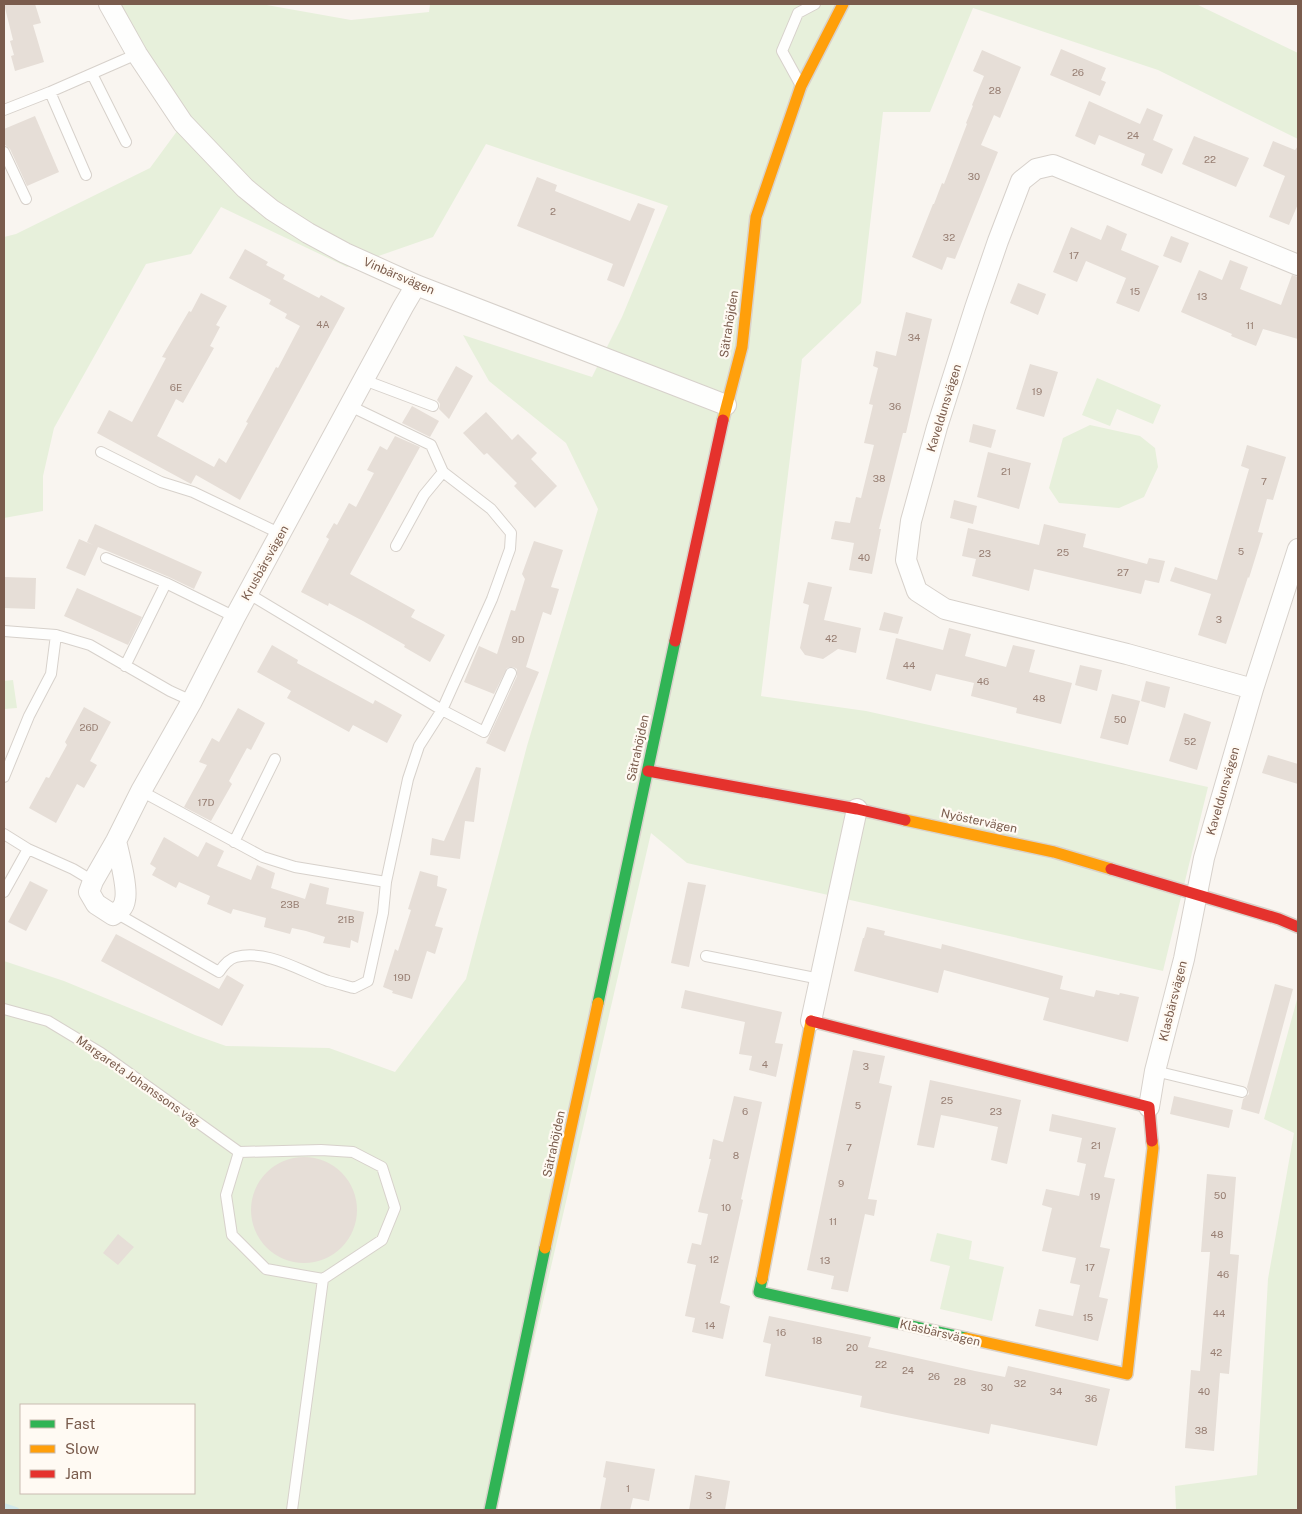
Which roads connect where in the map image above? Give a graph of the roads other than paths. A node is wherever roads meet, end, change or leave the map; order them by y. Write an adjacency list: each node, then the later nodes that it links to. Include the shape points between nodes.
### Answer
1 (109, 4): 4 (street, Vinbärsvägen)
2 (815, 4): 6 (lane, via 798,13 782,51)
3 (843, 4): 6 (street, Sätrahöjden)
4 (137, 54): 5 (lane); 14 (street, Vinbärsvägen, via 183,123 245,188 272,210 308,232)
5 (92, 74): 7 (lane); 9 (lane)
6 (801, 86): 16 (street, Sätrahöjden, via 756,217 742,347)
7 (50, 92): 8 (lane); 11 (lane)
8 (4, 110)
9 (126, 142)
10 (4, 152): 12 (lane)
11 (86, 175)
12 (26, 200)
13 (1298, 266): 32 (street, Kaveldunsvägen, via 1053,165 1036,169 1021,181 975,308 916,502 906,560 918,591 945,608)
14 (416, 285): 15 (street, Krusbärsvägen); 16 (street, Vinbärsvägen)
15 (364, 380): 17 (street, Krusbärsvägen); 18 (lane)
16 (726, 404): 36 (street, Sätrahöjden)
17 (350, 406): 20 (lane, via 431,445); 21 (street, Krusbärsvägen)
18 (433, 406)
19 (102, 452): 21 (lane, via 161,482 192,492)
20 (443, 472): 22 (lane, via 424,495); 34 (lane, via 491,509 511,533 510,548 492,599)
21 (281, 534): 26 (street, Krusbärsvägen)
22 (396, 546)
23 (1298, 549): 32 (street, Kaveldunsvägen)
24 (106, 558): 25 (lane)
25 (166, 583): 27 (lane); 30 (lane)
26 (249, 594): 27 (street, Krusbärsvägen); 34 (lane)
27 (235, 617): 33 (street, Krusbärsvägen)
28 (4, 631): 29 (lane)
29 (56, 635): 30 (lane, via 90,645); 37 (lane, via 51,674 29,716)
30 (125, 666): 33 (lane)
31 (511, 673): 34 (lane, via 484,732)
32 (1253, 690): 47 (street, Kaveldunsvägen, via 1204,858)
33 (192, 701): 38 (street, Krusbärsvägen)
34 (442, 710): 45 (lane, via 419,746 408,779)
35 (274, 759): 42 (lane)
36 (648, 771): 39 (street, Nyöstervägen); 60 (street, Sätrahöjden)
37 (4, 777)
38 (141, 791): 41 (street, Krusbärsvägen); 42 (lane)
39 (858, 809): 47 (street, Nyöstervägen, via 1054,852); 51 (street, Klasbärsvägen)
40 (4, 834): 43 (lane)
41 (116, 841): 44 (street, Krusbärsvägen); 48 (street, via 125,900)
42 (234, 842): 45 (lane, via 263,857 295,867)
43 (28, 849): 44 (lane); 46 (lane)
44 (93, 881): 48 (street, via 89,892 96,904 113,915)
45 (386, 882): 48 (lane, via 368,981 354,988 265,957 234,957 218,972)
46 (4, 892)
47 (1197, 894): 49 (street, Nyöstervägen); 54 (street, Klasbärsvägen)
48 (116, 913)
49 (1298, 927)
50 (706, 956): 51 (lane)
51 (820, 979): 53 (street, Klasbärsvägen)
52 (4, 1008): 57 (lane, Margareta Johanssons väg, via 48,1021 102,1053)
53 (811, 1021): 56 (street); 56 (street, Klasbärsvägen, via 760,1292 1127,1374 1153,1148)
54 (1155, 1071): 55 (lane); 56 (street, Klasbärsvägen)
55 (1242, 1092)
56 (1149, 1107)
57 (239, 1152): 58 (lane, via 226,1195 232,1235 266,1270); 58 (lane, via 353,1152 382,1167 395,1208 382,1240)
58 (323, 1279): 59 (lane)
59 (292, 1510)
60 (490, 1510)

